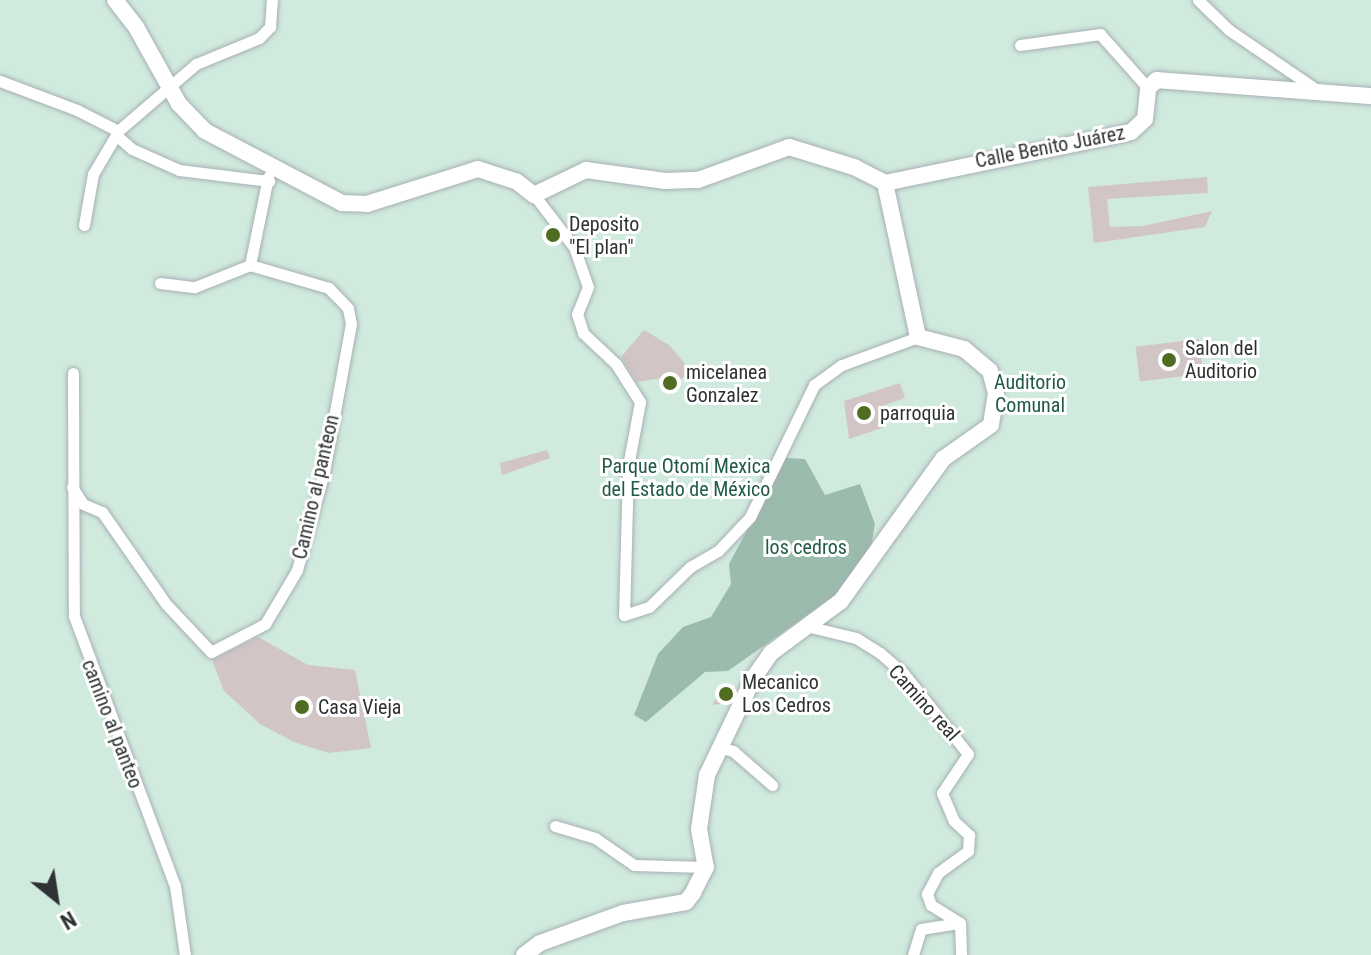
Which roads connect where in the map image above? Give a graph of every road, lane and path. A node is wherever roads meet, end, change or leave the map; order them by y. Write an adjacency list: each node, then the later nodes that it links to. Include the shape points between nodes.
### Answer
1 (115, 0): 6 (main road)
2 (272, 0): 6 (street, via 273,19 259,38 196,64)
3 (1198, 0): 8 (street, via 1229,30)
4 (1020, 45): 7 (street, via 1100,34)
5 (0, 81): 10 (street, via 34,90)
6 (169, 84): 10 (street); 11 (main road, via 179,104 205,131)
7 (1148, 88): 8 (main road, via 1157,80); 13 (main road, Calle Benito Juárez, via 1145,119 1131,132)
8 (1317, 90): 9 (main road)
9 (1371, 96)
10 (117, 133): 12 (street, via 132,149 179,170); 15 (street, via 93,174)
11 (263, 160): 12 (street); 14 (main road, via 332,199 357,206 478,169 516,181)
12 (269, 181): 16 (street)
13 (885, 183): 14 (main road, via 789,147 698,180 586,170); 18 (main road)
14 (534, 195): 18 (street, via 574,247 588,287 577,314 583,333 616,364 640,402 628,466 624,615 649,607 690,567 718,551 750,517 814,385 842,365)
15 (84, 225)
16 (250, 265): 17 (street, via 195,287); 20 (street, Camino al panteon, via 329,288 348,308 351,324 324,472 297,570 265,624 211,652 166,604 102,512 83,504)
17 (160, 283)
18 (918, 337): 21 (main road, via 964,349 990,371 996,393 991,425 943,459 841,601)
19 (73, 373): 20 (street, camino al panteo)
20 (72, 487): 27 (street, camino al panteo, via 74,616 175,886)
21 (806, 626): 22 (main road, via 766,660); 26 (street, Camino real, via 856,638 880,653 904,674 968,754 942,793 954,821 969,835 968,851 938,873 927,894 931,905)
22 (718, 747): 23 (street, via 733,751); 25 (main road, via 700,803)
23 (772, 785)
24 (555, 826): 25 (street, via 595,838 634,865)
25 (706, 867): 28 (main road, via 686,902 623,913 540,943)
26 (960, 923): 29 (street, via 921,929); 30 (street)
27 (185, 955)
28 (524, 955)
29 (913, 955)
30 (961, 955)

